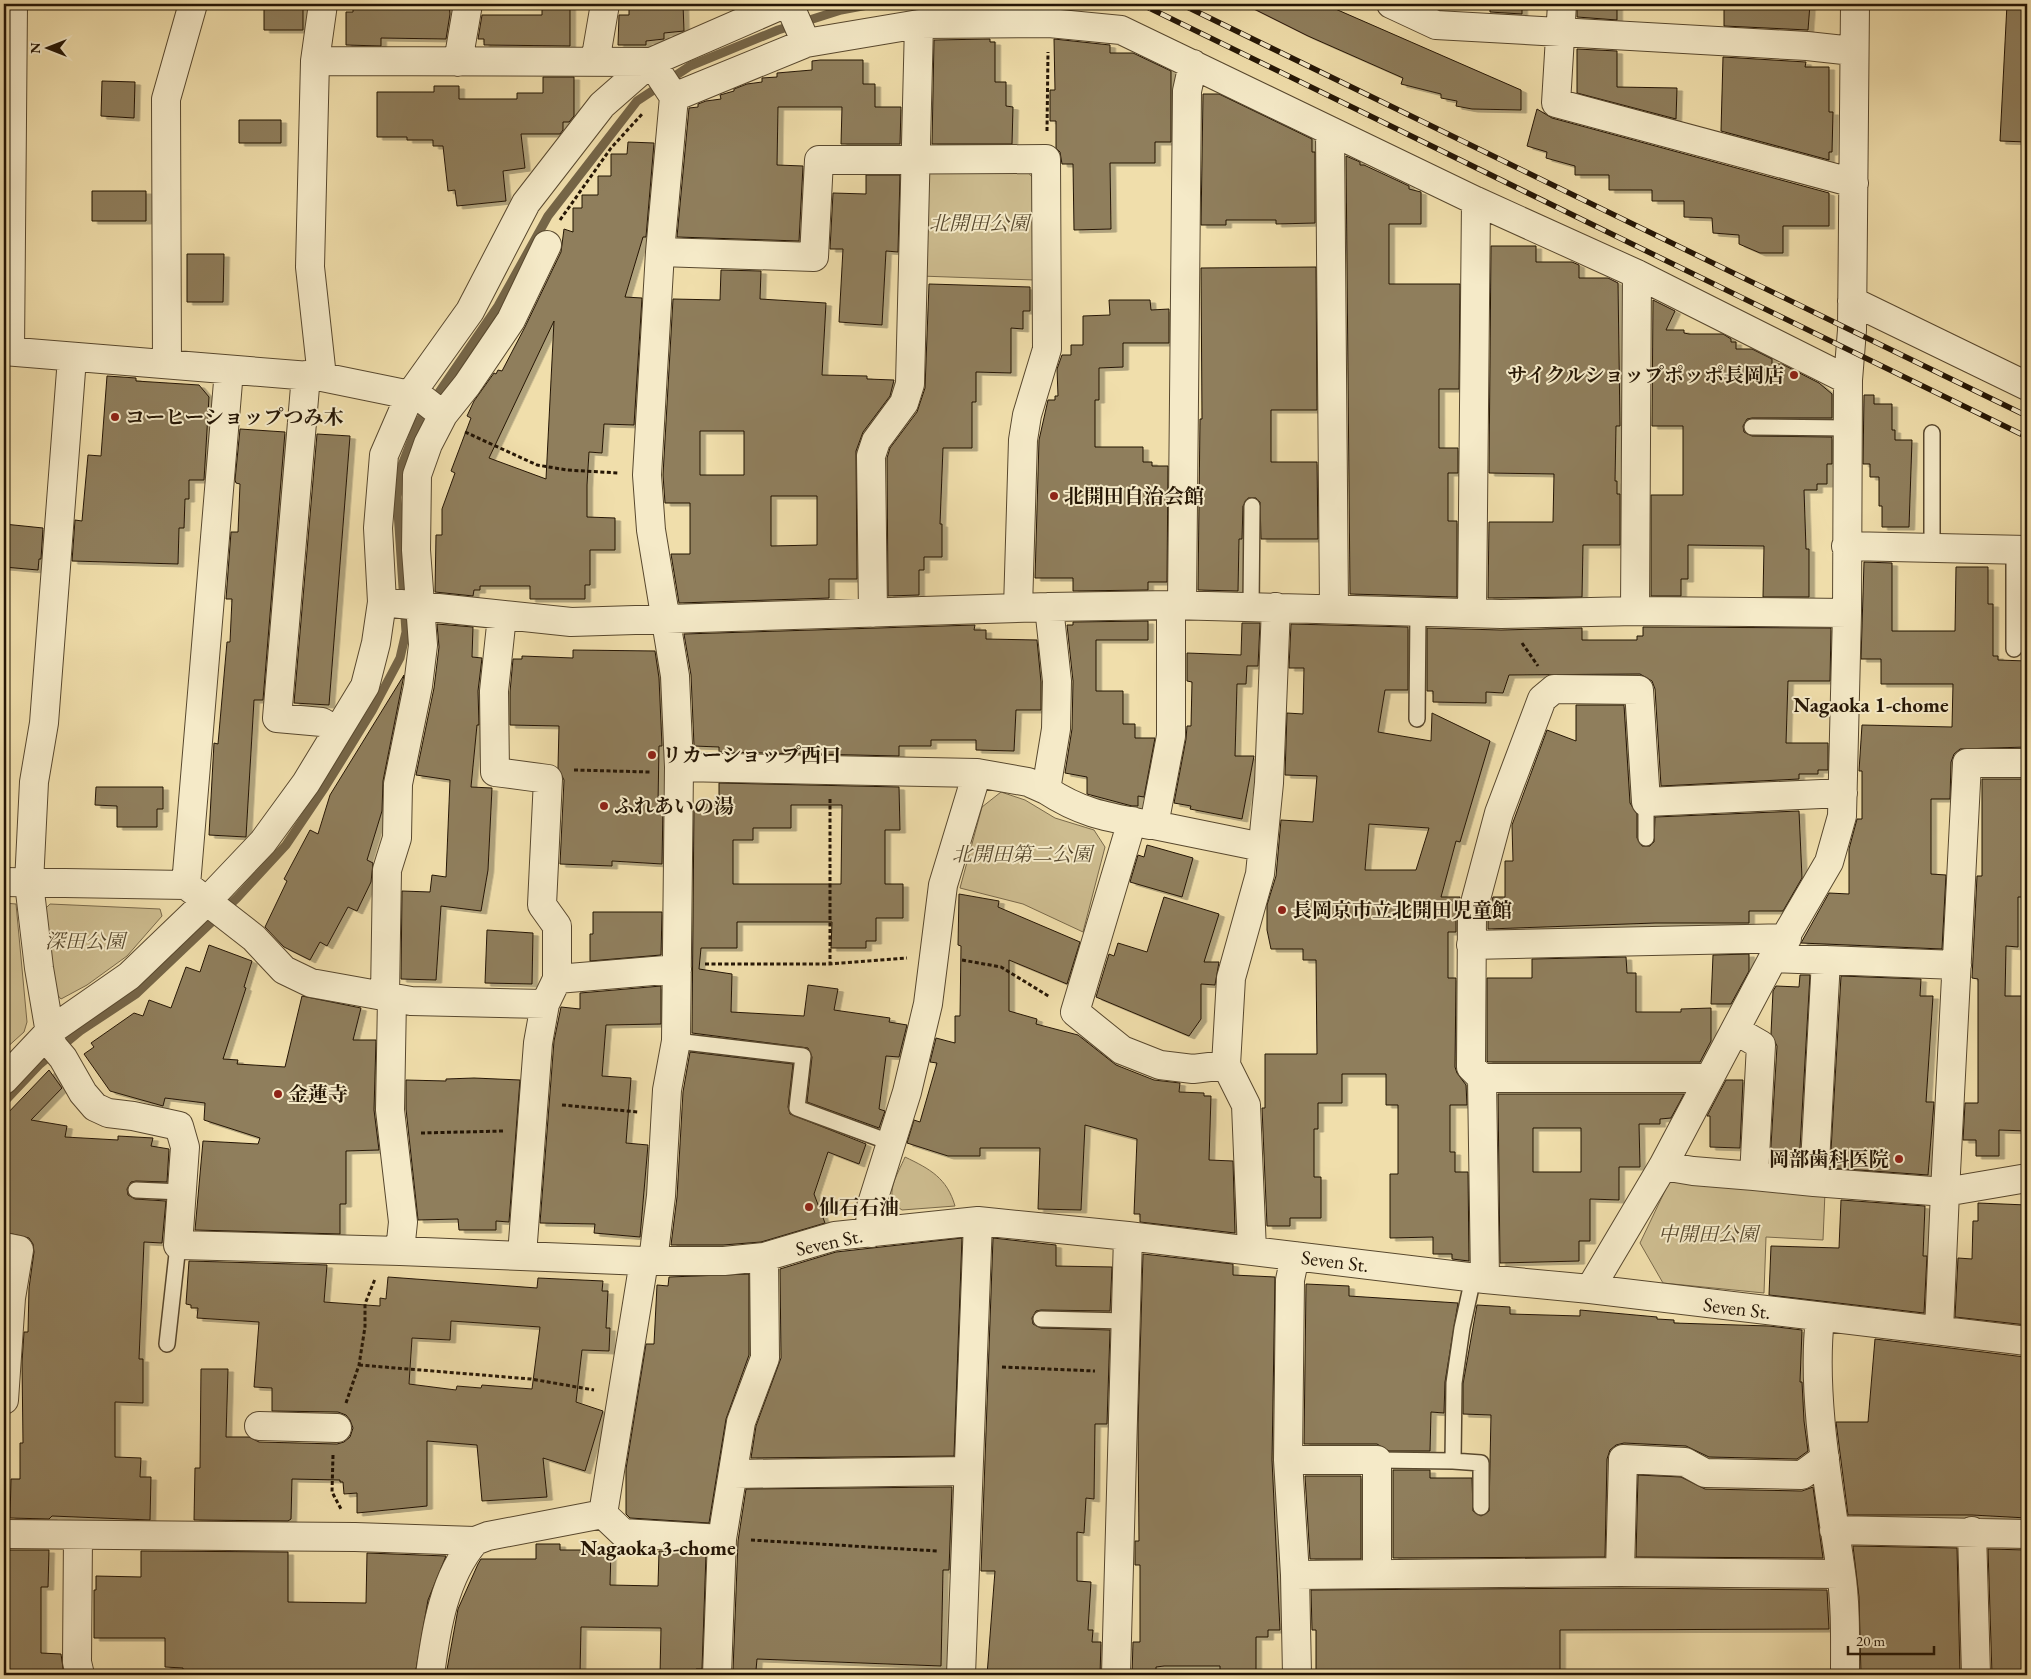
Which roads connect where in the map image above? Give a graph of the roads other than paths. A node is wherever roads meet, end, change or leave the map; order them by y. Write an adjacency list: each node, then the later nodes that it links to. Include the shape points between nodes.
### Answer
1 (13, 4): 26 (street)
2 (193, 4): 28 (street, via 166,99)
3 (323, 4): 13 (street)
4 (468, 4): 14 (street)
5 (605, 4): 15 (street)
6 (1391, 4): 11 (street, via 1436,25)
7 (1562, 4): 11 (street)
8 (1855, 4): 12 (street)
9 (795, 19): 10 (street); 17 (street); 17 (street)
10 (918, 24): 16 (street, via 1048,23 1121,30); 19 (street)
11 (1560, 31): 12 (street); 20 (street, via 1556,103)
12 (1853, 51): 20 (street)
13 (315, 61): 14 (street); 30 (street, via 310,267)
14 (458, 62): 15 (street)
15 (595, 62): 17 (street)
16 (1193, 64): 18 (street); 42 (street, via 1187,91)
17 (662, 80): 23 (street); 33 (street, via 602,105 526,203 470,311)
18 (1330, 131): 21 (street); 46 (street)
19 (917, 160): 23 (street, via 819,160 814,258); 45 (street, via 1046,159 1047,349 1027,415 1023,440); 49 (street, via 910,384 904,403 876,442 871,456)
20 (1854, 183): 25 (street)
21 (1476, 201): 24 (street); 50 (street)
22 (547, 245): 33 (street, via 511,320 467,385)
23 (660, 252): 53 (street, via 647,476)
24 (1637, 274): 31 (street); 47 (street)
25 (1852, 301): 31 (street); 32 (street)
26 (7, 351): 27 (street)
27 (72, 358): 28 (street); 66 (street, via 44,723)
28 (167, 364): 29 (street)
29 (229, 370): 30 (street); 67 (street)
30 (314, 376): 33 (street); 56 (street, via 277,718 322,722)
31 (1848, 380): 35 (street)
32 (2027, 386)
33 (428, 405): 41 (street, via 428,444 418,475 416,550); 41 (street, via 384,454 378,528)
34 (1752, 427): 35 (lane)
35 (1848, 428): 38 (street)
36 (1932, 433): 39 (lane)
37 (1252, 506): 44 (lane)
38 (1846, 546): 39 (street); 51 (street)
39 (1932, 548): 40 (street)
40 (2021, 550): 54 (lane)
41 (402, 604): 52 (street); 56 (street, via 376,643 365,686); 75 (street, via 423,645 398,784 397,838 387,870)
42 (1176, 605): 43 (street); 44 (street); 63 (street, via 1171,736)
43 (1048, 606): 45 (street); 60 (street, via 1057,690 1056,729)
44 (1264, 607): 46 (street); 65 (street, via 1269,784)
45 (1018, 608): 49 (street)
46 (1334, 608): 48 (street)
47 (1636, 610): 50 (street); 51 (street)
48 (1418, 612): 50 (street); 55 (lane)
49 (873, 613): 53 (street)
50 (1472, 613)
51 (1847, 613): 61 (street)
52 (502, 616): 53 (street, via 571,622); 74 (street, via 494,691 495,772 548,779 542,905 557,926)
53 (665, 618): 58 (street, via 675,676)
54 (2014, 649)
55 (1417, 719)
56 (337, 731): 68 (street, via 306,783)
57 (2027, 763): 72 (street, via 1967,763)
58 (679, 770): 59 (street); 73 (street)
59 (977, 773): 60 (street, via 1028,782); 84 (street, via 944,885 928,1004)
60 (1046, 790): 63 (street, via 1071,806 1101,816)
61 (1843, 793): 62 (street); 70 (street, via 1842,816 1829,862)
62 (1646, 802): 64 (lane); 69 (street, via 1639,690 1554,690 1542,699 1499,813 1472,914)
63 (1143, 823): 65 (street); 80 (street, via 1075,1012 1122,1050 1160,1065 1193,1069)
64 (1646, 838)
65 (1262, 847): 80 (street, via 1260,874 1231,978)
66 (16, 882): 67 (street); 79 (street)
67 (186, 885): 68 (street)
68 (218, 911): 75 (street, via 254,938 284,970 311,983); 79 (street, via 129,976)
69 (1472, 945): 70 (street); 81 (street, via 1472,1067)
70 (1780, 948): 71 (street); 77 (street)
71 (1826, 960): 72 (street); 88 (street)
72 (1957, 965): 91 (street)
73 (677, 966): 74 (street); 78 (street)
74 (557, 979): 76 (street)
75 (388, 997): 76 (street, via 411,1001); 97 (street, via 390,1110 403,1222)
76 (546, 1004): 99 (street, via 538,1043)
77 (1735, 1030): 82 (street); 86 (street, via 1761,1045)
78 (676, 1041): 84 (lane, via 802,1056 797,1108); 102 (street, via 667,1090 661,1196)
79 (55, 1045): 83 (street); 90 (street, via 95,1107 108,1113 179,1126 185,1147)
80 (1226, 1065): 98 (street, via 1246,1105)
81 (1482, 1078): 82 (street); 103 (street)
82 (1709, 1078): 85 (street)
83 (4, 1080)
84 (892, 1143): 93 (street, via 870,1210)
85 (1663, 1166): 86 (street); 104 (street)
86 (1754, 1176): 88 (street)
87 (2027, 1178): 91 (street)
88 (1814, 1182): 91 (street)
89 (136, 1190): 90 (lane)
90 (182, 1192): 95 (street)
91 (1945, 1192): 108 (street)
92 (978, 1221): 93 (street, Seven St.); 94 (street, Seven St.); 118 (street)
93 (871, 1232): 101 (street, Seven St., via 835,1236)
94 (1128, 1236): 98 (street, Seven St.); 107 (street)
95 (178, 1245): 97 (street, Seven St.); 110 (lane)
96 (4, 1247): 111 (street, via 19,1250 11,1298)
97 (393, 1250): 99 (street, Seven St.)
98 (1252, 1252): 100 (street, Seven St.)
99 (522, 1255): 102 (street, Seven St.)
100 (1294, 1256): 103 (street, Seven St.); 115 (street, via 1290,1280)
101 (764, 1257): 102 (street, Seven St., via 724,1261); 119 (street, via 765,1358 741,1422)
102 (649, 1261): 121 (street)
103 (1479, 1278): 104 (street, Seven St.); 117 (lane, via 1462,1328 1454,1383)
104 (1590, 1289): 105 (street, Seven St.)
105 (1820, 1318): 108 (street, Seven St.); 114 (street, via 1816,1350)
106 (1041, 1319): 107 (lane)
107 (1125, 1321): 137 (street)
108 (1939, 1330): 109 (street, Seven St.)
109 (2027, 1341)
110 (167, 1344)
111 (4, 1400)
112 (259, 1426): 113 (street)
113 (337, 1428)
114 (1825, 1458): 122 (street); 129 (street, via 1802,1475 1704,1473 1685,1462 1622,1459)
115 (1288, 1460): 116 (street); 132 (street)
116 (1377, 1460): 117 (lane); 130 (street)
117 (1453, 1461): 120 (lane, via 1481,1463)
118 (968, 1472): 119 (street); 136 (street)
119 (734, 1474): 127 (street)
120 (1481, 1507)
121 (603, 1514): 127 (street, via 623,1534); 128 (street)
122 (1834, 1530): 123 (street); 131 (street)
123 (1972, 1531): 125 (street); 140 (street)
124 (4, 1534): 126 (street)
125 (2027, 1534)
126 (78, 1535): 128 (street); 133 (street)
127 (722, 1539): 135 (street)
128 (476, 1540): 134 (street, via 452,1576 435,1636)
129 (1620, 1572): 130 (street); 131 (street)
130 (1376, 1574): 132 (street)
131 (1841, 1574): 139 (street)
132 (1295, 1575): 138 (street)
133 (80, 1675)
134 (430, 1675)
135 (717, 1675)
136 (961, 1675)
137 (1116, 1675)
138 (1297, 1675)
139 (1845, 1675)
140 (1976, 1675)

